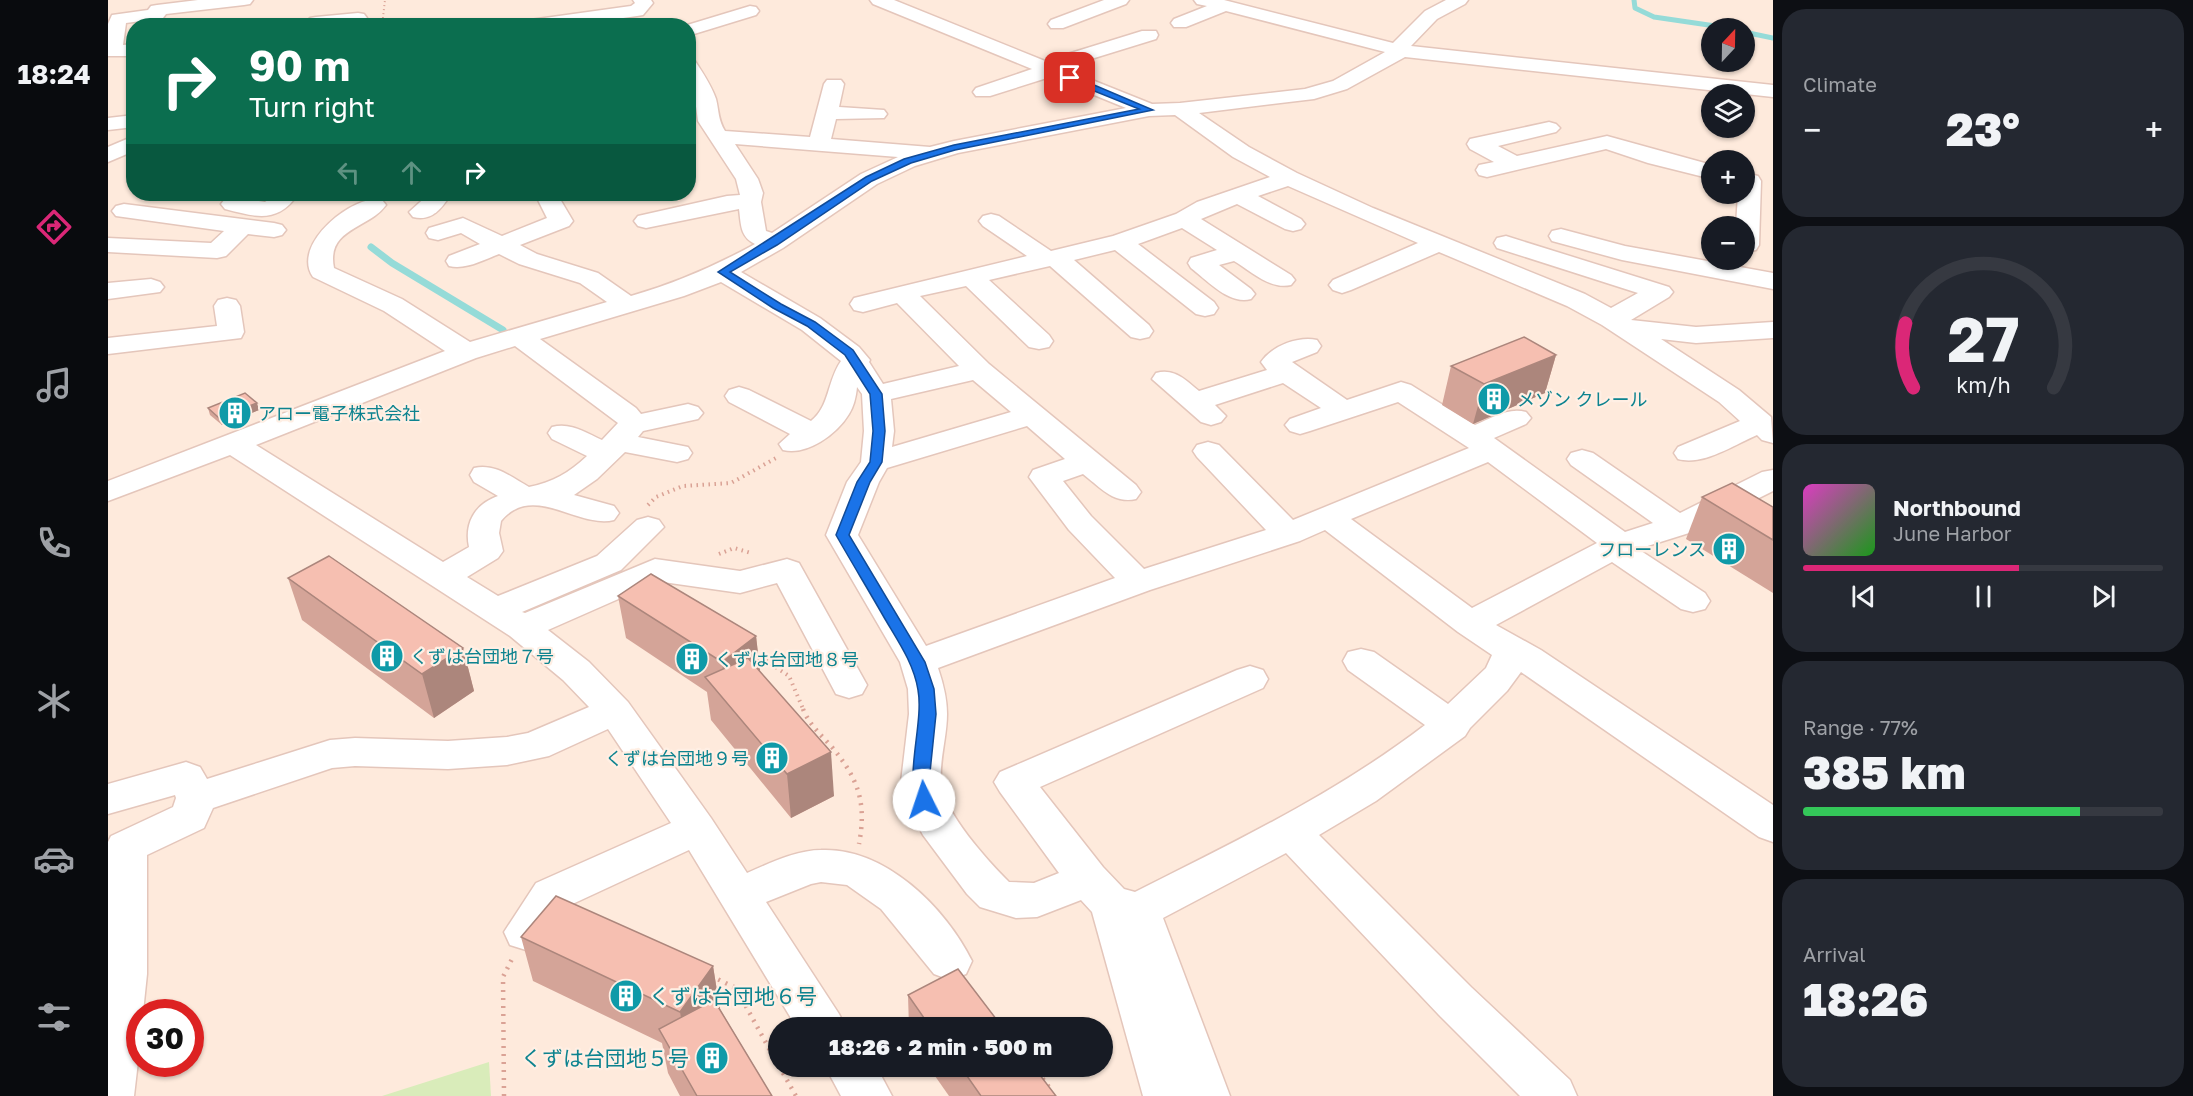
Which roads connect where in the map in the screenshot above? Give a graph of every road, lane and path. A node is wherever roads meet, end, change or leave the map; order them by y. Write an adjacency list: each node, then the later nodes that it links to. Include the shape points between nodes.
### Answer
1 (244, 0): 10 (street)
2 (386, 0): 13 (path)
3 (879, 0): 22 (street)
4 (1120, 0): 17 (street)
5 (1203, 0): 8 (street)
6 (1459, 0): 21 (street, via 1431,15 1402,43)
7 (641, 5): 14 (street); 15 (street)
8 (1223, 6): 16 (street); 21 (street)
9 (750, 11): 18 (street)
10 (158, 12): 20 (street, via 118,19 112,51)
11 (358, 14): 12 (street)
12 (323, 18)
13 (383, 18)
14 (568, 18)
15 (657, 18)
16 (1180, 23)
17 (1057, 24)
18 (696, 28)
19 (1149, 35): 22 (street)
20 (126, 50)
21 (1402, 51): 25 (street); 27 (street, via 1340,85 1307,95)
22 (1047, 69): 26 (street); 28 (street)
23 (696, 75): 33 (street, via 709,112)
24 (856, 85): 29 (street, via 825,84)
25 (1773, 91)
26 (982, 92)
27 (1180, 109): 28 (street); 42 (street, via 1241,152)
28 (1149, 110): 37 (street)
29 (826, 113): 30 (street); 36 (street)
30 (877, 114)
31 (126, 122): 32 (street)
32 (108, 124)
33 (706, 127): 36 (street); 50 (street, via 747,179 752,193)
34 (1549, 128): 39 (street, via 1478,144)
35 (126, 145): 38 (street)
36 (819, 145): 37 (street)
37 (930, 153): 64 (street, via 869,179)
38 (108, 155)
39 (1514, 164): 40 (street, via 1607,142); 41 (street)
40 (1701, 169)
41 (1487, 170)
42 (1289, 178): 44 (street); 65 (street)
43 (1756, 182): 54 (street)
44 (1238, 195): 55 (street); 58 (street)
45 (143, 201): 53 (street)
46 (206, 201): 47 (street, via 271,210)
47 (282, 201)
48 (435, 201): 52 (street)
49 (550, 201): 68 (street, via 561,221)
50 (749, 202): 56 (street, via 726,203); 64 (street, via 755,235)
51 (374, 205): 92 (street, via 321,244 318,260 322,272 393,305)
52 (421, 212)
53 (116, 215): 59 (street)
54 (1751, 216)
55 (1184, 219): 63 (street); 69 (street)
56 (646, 221)
57 (991, 221): 70 (street)
58 (1293, 224)
59 (243, 226): 60 (street); 67 (street, via 217,251)
60 (274, 230)
61 (438, 233): 68 (street, via 463,225)
62 (1561, 236): 75 (street, via 1622,253)
63 (1120, 242): 70 (street); 84 (street)
64 (774, 243): 72 (street)
65 (1440, 243): 76 (street); 85 (street, via 1576,300)
66 (1506, 243): 85 (street, via 1589,260 1660,292)
67 (108, 245)
68 (502, 245): 71 (street); 82 (street, via 528,259 589,278)
69 (1238, 252): 74 (street); 80 (street, via 1200,263)
70 (1051, 258): 73 (street); 87 (street)
71 (458, 261)
72 (723, 272): 82 (street); 93 (street, via 811,324)
73 (971, 277): 79 (street); 89 (street)
74 (1282, 280)
75 (1773, 281)
76 (1342, 285)
77 (151, 287): 78 (street)
78 (108, 291)
79 (902, 293): 81 (street); 94 (street)
80 (1242, 294)
81 (863, 304)
82 (628, 305): 88 (street)
83 (227, 306): 90 (street, via 231,332)
84 (1205, 308)
85 (1616, 323): 86 (street, via 1696,335); 104 (street, via 1730,396)
86 (1773, 330)
87 (1140, 332)
88 (518, 336): 92 (street); 107 (street, via 626,414)
89 (1039, 341)
90 (108, 346)
91 (1307, 346): 95 (street, via 1275,362)
92 (466, 352): 108 (street)
93 (856, 360): 97 (street); 106 (street, via 847,371 837,410)
94 (979, 370): 97 (street); 101 (street)
95 (1287, 373): 96 (street, via 1203,409); 99 (street)
96 (1166, 379)
97 (876, 394): 114 (street)
98 (757, 399): 106 (street)
99 (1344, 411): 103 (street); 109 (street, via 1401,391)
100 (688, 413): 107 (street)
101 (1030, 416): 114 (street); 115 (street)
102 (1515, 418): 109 (street)
103 (1300, 425)
104 (1767, 429): 112 (street)
105 (563, 433): 107 (street)
106 (803, 439): 124 (path, via 793,449 731,483 683,486 656,497 637,514)
107 (619, 440): 111 (street); 120 (street, via 569,486)
108 (232, 443): 118 (street); 127 (street)
109 (1482, 443): 122 (street); 126 (street)
110 (1208, 451): 125 (street)
111 (676, 453)
112 (1689, 453)
113 (1582, 459): 123 (street)
114 (876, 462): 137 (street, via 863,482 842,535)
115 (1087, 462): 119 (street); 129 (street, via 1044,477 1080,523)
116 (485, 475): 120 (street)
117 (1773, 479): 123 (street)
118 (108, 492)
119 (1125, 492)
120 (533, 496): 121 (street); 127 (street, via 511,501 487,518 482,531 486,551)
121 (603, 513)
122 (1328, 517): 125 (street); 133 (street)
123 (1678, 526): 126 (street)
124 (645, 530): 132 (street, via 609,563)
125 (1288, 534): 129 (street)
126 (1617, 546): 130 (street); 133 (street)
127 (444, 576): 132 (street)
128 (634, 579): 131 (street); 132 (street); 139 (street, via 655,570 740,582 787,570)
129 (1138, 582): 137 (street)
130 (1693, 601)
131 (674, 603)
132 (509, 619): 140 (street, via 576,671)
133 (1470, 624): 135 (street)
134 (747, 648): 147 (path, via 789,676 808,721 858,786 864,819)
135 (1511, 651): 141 (street, via 1507,668); 144 (street, via 1528,658)
136 (1361, 661): 141 (street)
137 (918, 662): 149 (street, via 928,714 921,782 924,800 937,824 982,882 995,895 1016,901)
138 (1250, 679): 149 (street, via 1014,782)
139 (849, 685)
140 (615, 711): 142 (street, via 535,746 507,752 330,754); 145 (street)
141 (1452, 726): 146 (street, via 1384,776)
142 (196, 798): 143 (street, via 186,777); 158 (street, via 190,817 126,847 124,974)
143 (108, 799)
144 (1773, 826)
145 (697, 829): 148 (street); 150 (street, via 551,895)
146 (1290, 831): 149 (street); 165 (street)
147 (849, 871): 148 (street, via 821,866); 151 (street, via 880,883 900,899)
148 (738, 895): 153 (street)
149 (1113, 897): 163 (street); 164 (street)
150 (526, 932): 159 (path, via 503,977)
151 (951, 961)
152 (705, 974): 154 (path, via 736,988)
153 (816, 1017)
154 (768, 1046)
155 (785, 1077): 160 (path)
156 (856, 1077): 161 (street)
157 (1041, 1077): 162 (path)
158 (110, 1096)
159 (504, 1096)
160 (796, 1096)
161 (868, 1096)
162 (1055, 1096)
163 (1167, 1096)
164 (1206, 1096)
165 (1553, 1096)

